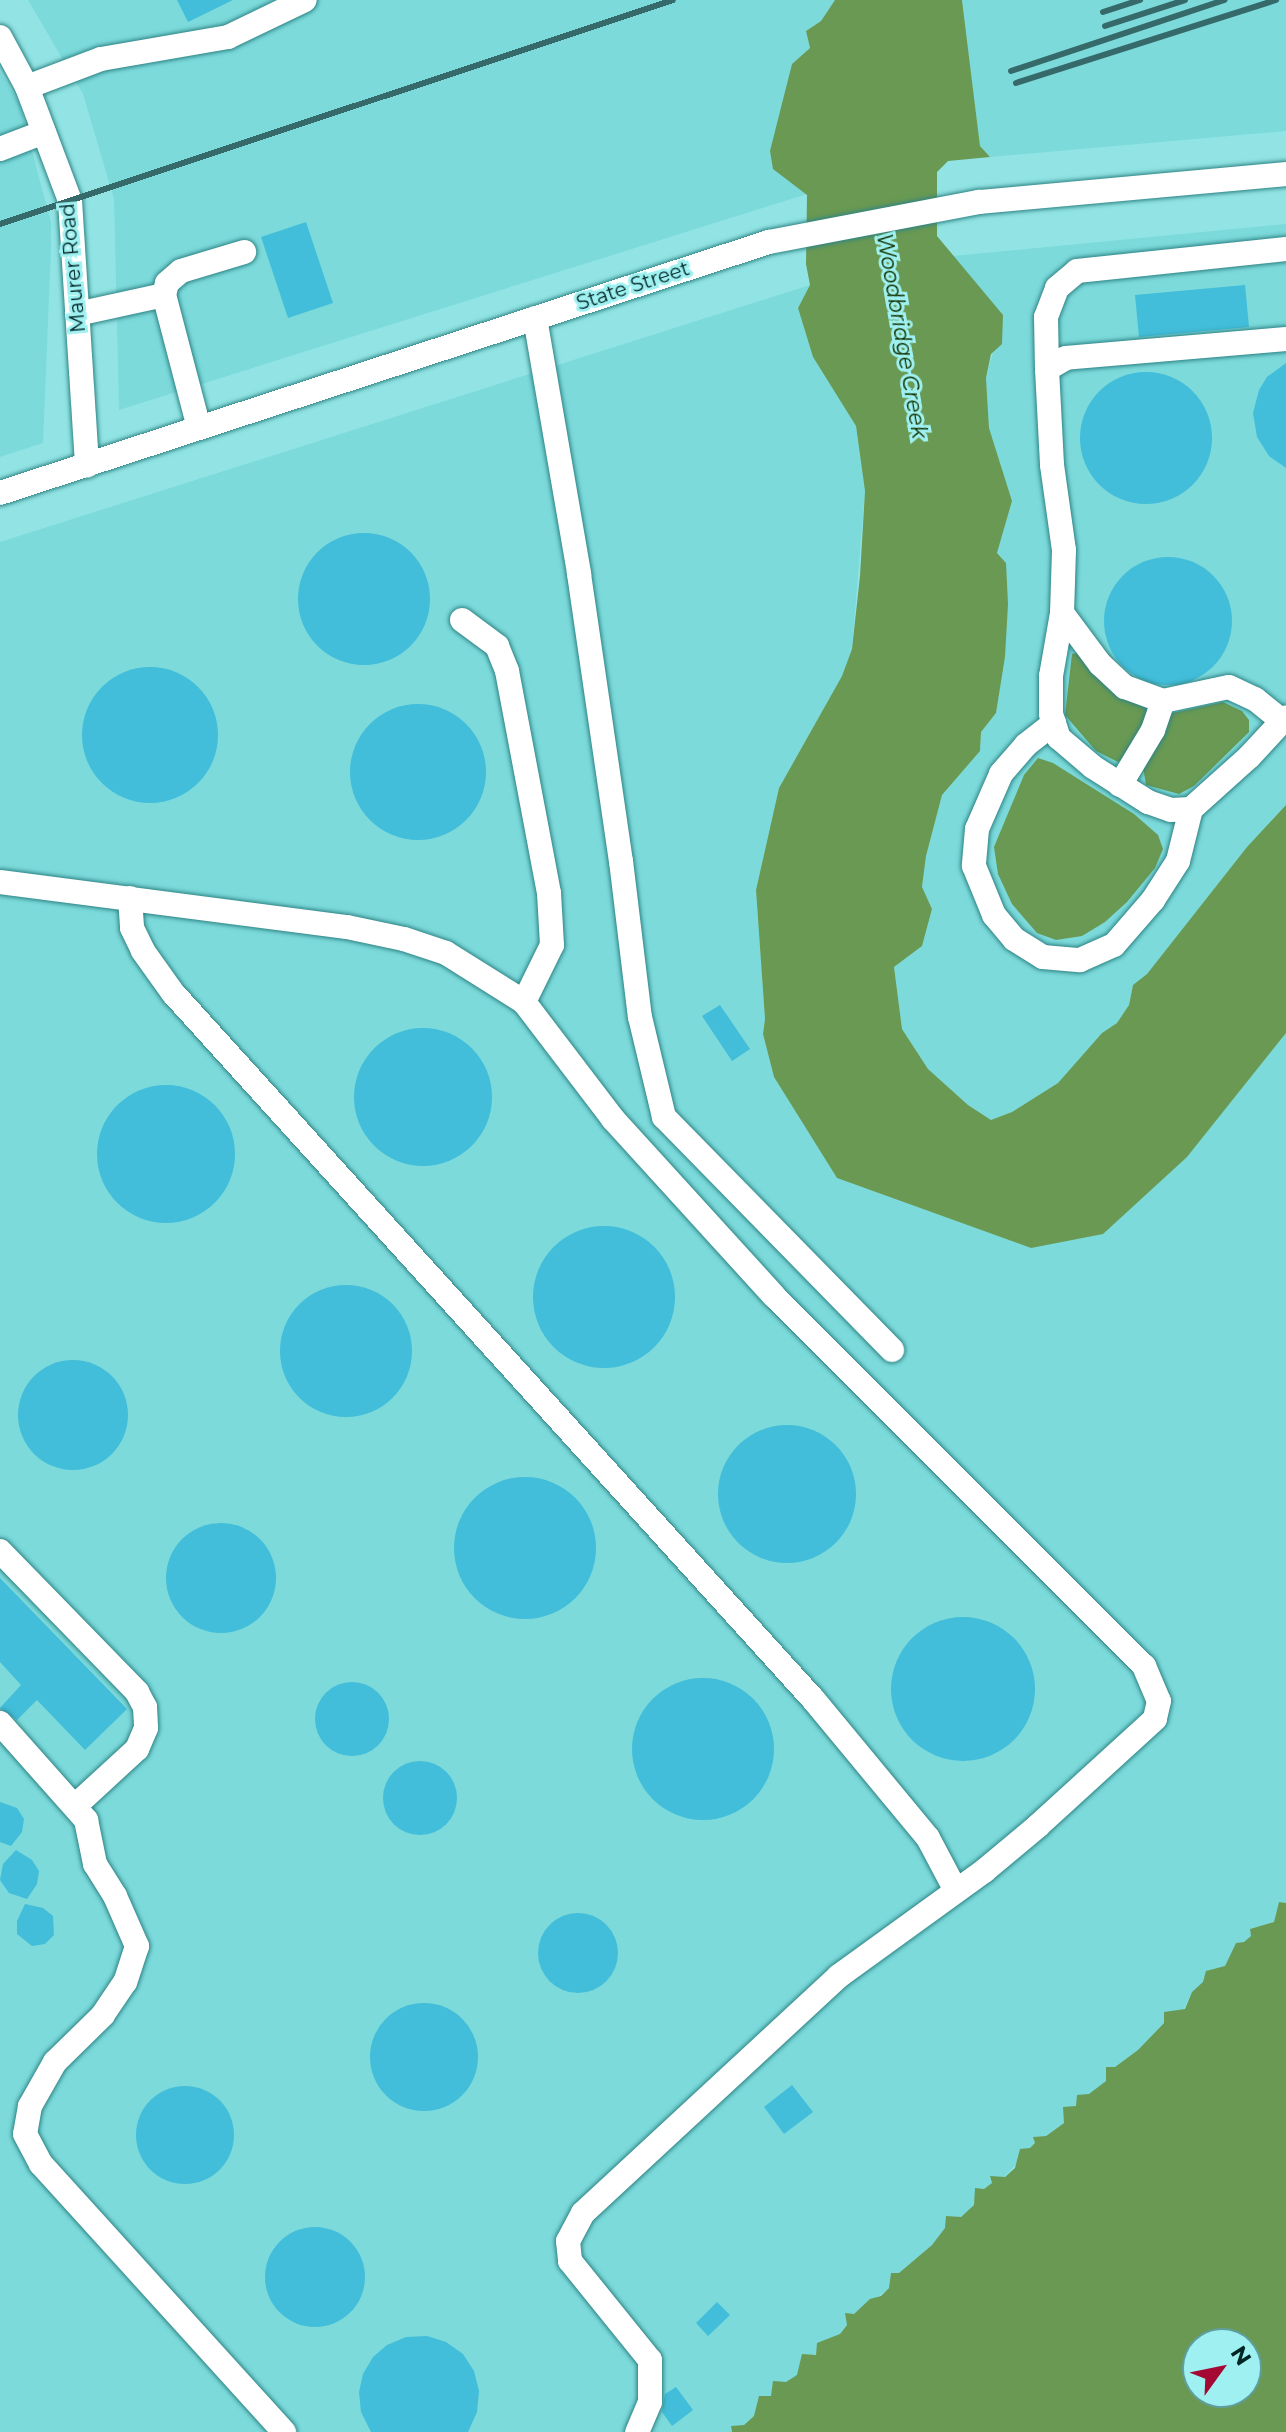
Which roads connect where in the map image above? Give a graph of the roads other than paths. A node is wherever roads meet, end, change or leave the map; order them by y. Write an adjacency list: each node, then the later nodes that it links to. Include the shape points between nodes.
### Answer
1 (305, 0): 3 (street, via 228,37 101,59)
2 (0, 37): 3 (street, Maurer Road)
3 (27, 87): 4 (street, Maurer Road)
4 (44, 132): 5 (street); 10 (street, Maurer Road, via 70,201)
5 (0, 149)
6 (1286, 174): 11 (street, State Street, via 979,202 769,242)
7 (1286, 249): 13 (street, via 1077,271 1057,288 1046,317)
8 (244, 252): 9 (street, via 181,271 167,283)
9 (164, 295): 10 (street); 14 (street)
10 (77, 314): 15 (street, Maurer Road)
11 (535, 318): 14 (street, State Street); 27 (street, via 581,589 640,1017 664,1117)
12 (1286, 339): 13 (street, via 1066,358)
13 (1047, 369): 17 (street, via 1064,550)
14 (199, 428): 15 (street, State Street)
15 (87, 465): 16 (street, State Street)
16 (0, 493)
17 (1062, 613): 19 (street, via 1100,664 1125,687); 21 (street, via 1051,676)
18 (462, 620): 26 (street, via 497,646 507,671 549,893 552,945)
19 (1163, 701): 20 (street, via 1229,687); 22 (street, via 1153,730)
20 (1284, 718): 23 (street)
21 (1054, 723): 22 (street, via 1059,738); 23 (street, via 1001,774 977,829 974,866 994,915 1014,939 1043,957 1080,960 1114,945 1178,861)
22 (1120, 785): 23 (street, via 1171,810)
23 (1191, 809)
24 (0, 882): 25 (street)
25 (130, 898): 26 (street, via 404,939 446,953); 31 (street, via 137,940 173,993 813,1699 928,1838)
26 (524, 1002): 31 (street, via 613,1119 773,1295 1144,1666 1159,1701 1155,1719 1038,1826)
27 (892, 1350)
28 (0, 1551): 30 (street, via 137,1692 145,1707 146,1728 137,1749)
29 (0, 1723): 30 (street)
30 (75, 1806): 33 (street, via 86,1820 95,1864 137,1946 125,1982 103,2015 55,2062 30,2106 25,2134 41,2164)
31 (955, 1889): 32 (street, via 839,1976 583,2213 568,2241 570,2261 650,2360 650,2402)
32 (642, 2431)
33 (284, 2432)

